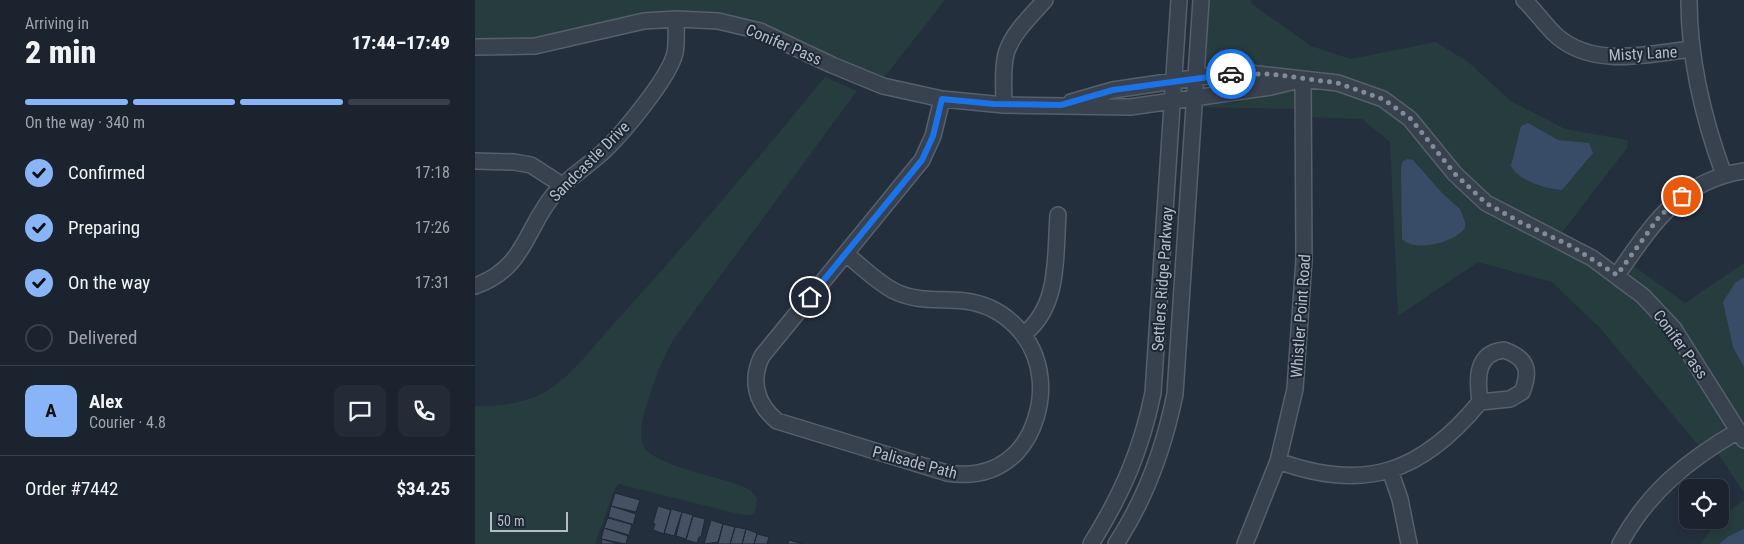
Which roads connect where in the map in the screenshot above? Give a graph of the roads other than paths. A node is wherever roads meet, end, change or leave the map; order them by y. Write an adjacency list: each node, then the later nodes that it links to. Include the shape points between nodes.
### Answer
1 (1045, 0): 15 (street, via 1016,34 1008,50)
2 (1179, 0): 11 (street, Settlers Ridge Parkway)
3 (1201, 0): 9 (street, Settlers Ridge Parkway)
4 (1524, 0): 8 (street, Misty Lane, via 1559,37 1590,53 1620,57)
5 (1689, 0): 8 (street)
6 (676, 19): 7 (street, Conifer Pass, via 625,24 535,46); 13 (street, Conifer Pass, via 718,21 760,31 883,86); 20 (street, Sandcastle Drive, via 675,54 661,82 603,151)
7 (475, 47)
8 (1691, 49): 19 (street, via 1701,102)
9 (1198, 78): 10 (street, Conifer Pass, via 1249,73); 11 (street, Conifer Pass); 12 (street, Settlers Ridge Parkway)
10 (1303, 79): 12 (street, Conifer Pass, via 1271,87); 23 (street, Conifer Pass, via 1338,83 1383,99 1411,119 1455,174 1486,203 1571,246); 28 (street, Whistler Point Road, via 1304,260 1300,331 1295,389)
11 (1175, 82): 14 (street, Settlers Ridge Parkway); 16 (street, Conifer Pass, via 1113,90)
12 (1196, 96): 14 (street, Conifer Pass); 31 (street, Settlers Ridge Parkway, via 1175,394 1164,442 1153,471 1140,503)
13 (942, 99): 15 (street, Conifer Pass); 22 (street, Palisade Path, via 933,136 922,160)
14 (1174, 100): 16 (street, Conifer Pass, via 1130,107); 30 (street, Settlers Ridge Parkway, via 1153,394 1133,466 1121,494)
15 (1004, 105): 16 (street, Conifer Pass)
16 (1061, 105)
17 (475, 161): 20 (street, via 531,165)
18 (1744, 171): 19 (street)
19 (1725, 175): 23 (street, via 1690,190 1674,202 1659,217)
20 (562, 185): 24 (street, Sandcastle Drive, via 547,204 520,252 501,271)
21 (1058, 215): 25 (street, via 1051,295 1037,322)
22 (846, 254): 25 (street, Palisade Path, via 894,290 923,300 963,300 988,306 1013,322); 25 (street, Palisade Path, via 757,365 755,386 758,397 777,421 947,473 964,476 981,473 1012,457 1023,446 1038,409 1040,370)
23 (1617, 275): 27 (street, Conifer Pass, via 1659,311 1674,330)
24 (475, 286)
25 (1024, 334)
26 (1480, 402): 29 (street, via 1451,435 1411,462)
27 (1741, 435): 34 (street, via 1703,451 1671,477 1643,509)
28 (1278, 460): 29 (street, via 1309,472 1328,475 1350,476); 32 (street, Whistler Point Road)
29 (1390, 470): 33 (street)
30 (1091, 544)
31 (1116, 544)
32 (1245, 544)
33 (1409, 544)
34 (1620, 544)

